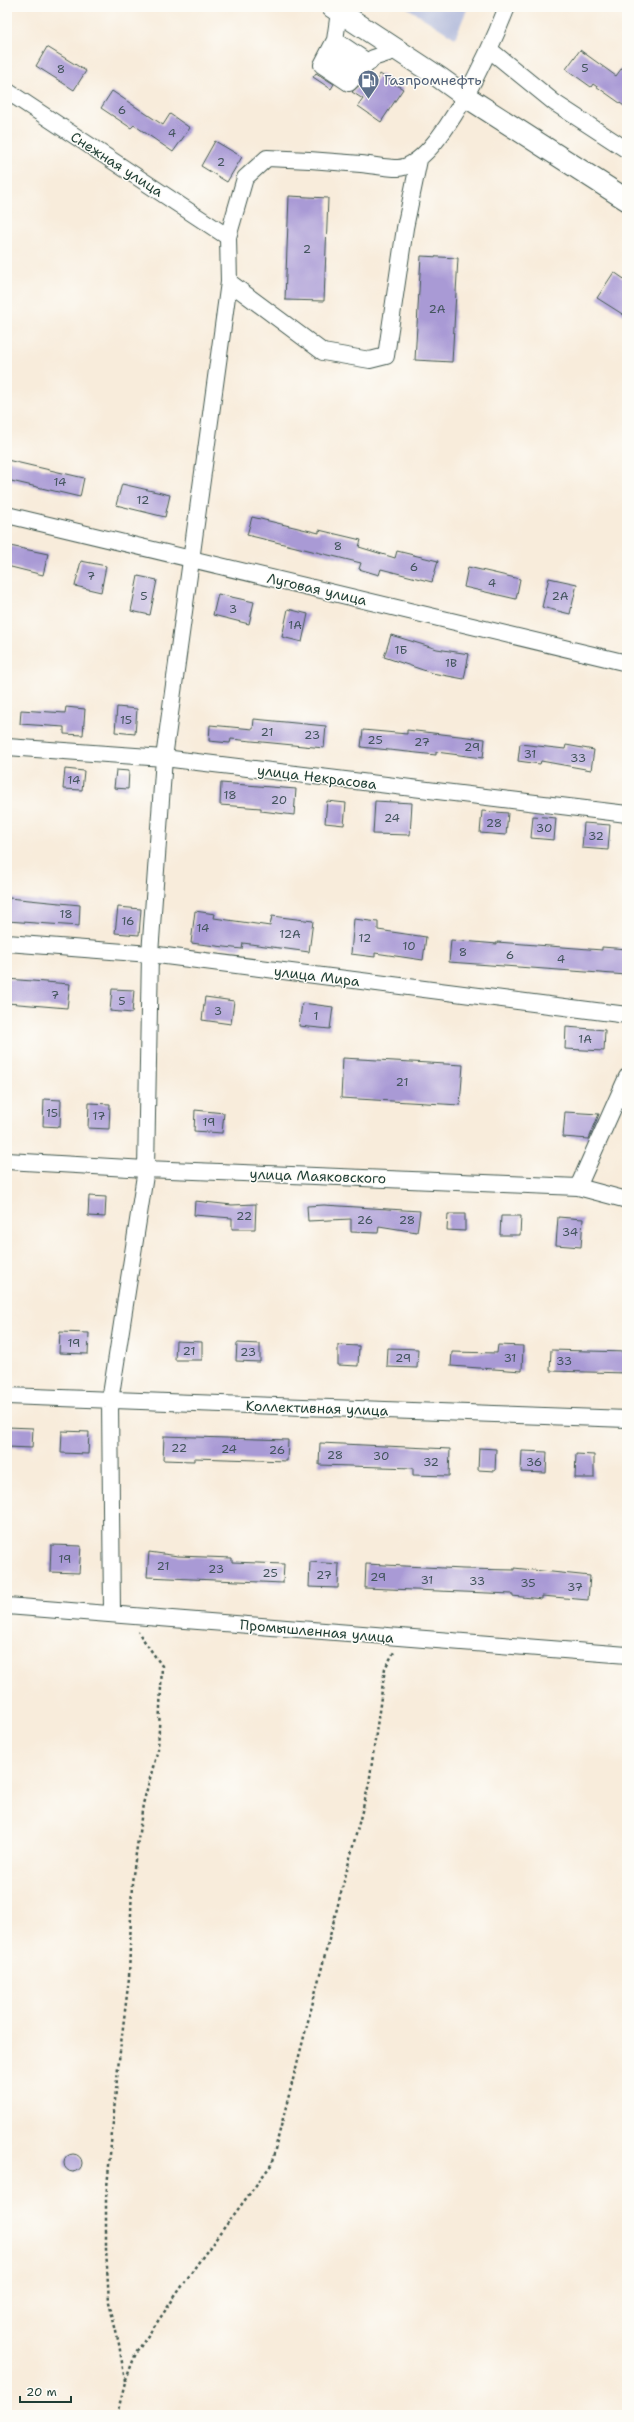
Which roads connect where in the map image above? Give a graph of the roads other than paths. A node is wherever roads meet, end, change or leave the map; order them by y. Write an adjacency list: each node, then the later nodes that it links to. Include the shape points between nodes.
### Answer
1 (507, 7): 5 (street)
2 (336, 9): 3 (street); 4 (main road)
3 (332, 46): 6 (street); 6 (street, via 322,65 349,83)
4 (398, 50): 6 (street, via 373,58); 8 (main road)
5 (490, 50): 8 (street); 9 (street, via 555,103)
6 (364, 67)
7 (7, 91): 12 (street, Снежная улица)
8 (465, 96): 10 (street); 11 (main road)
9 (627, 150)
10 (419, 160): 12 (street, via 399,168 267,158 244,178); 13 (street, via 405,228 386,356 370,360 323,352)
11 (627, 200)
12 (228, 237): 13 (street)
13 (229, 282): 15 (street)
14 (7, 515): 15 (street, Луговая улица)
15 (191, 559): 16 (street, Луговая улица); 18 (street)
16 (627, 663)
17 (7, 747): 18 (street, улица Некрасова)
18 (164, 758): 19 (street, улица Некрасова); 21 (street)
19 (627, 814)
20 (7, 943): 21 (street, улица Мира)
21 (150, 954): 22 (street, улица Мира); 25 (street)
22 (627, 1015)
23 (627, 1077): 26 (street)
24 (7, 1161): 25 (street, улица Маяковского)
25 (146, 1169): 26 (street, улица Маяковского); 29 (street)
26 (578, 1187): 27 (street, улица Маяковского)
27 (627, 1200)
28 (7, 1396): 29 (street, Коллективная улица)
29 (110, 1401): 30 (street, Коллективная улица); 32 (street)
30 (627, 1418)
31 (7, 1606): 32 (street, Промышленная улица)
32 (112, 1612): 33 (street, Промышленная улица)
33 (627, 1655)

